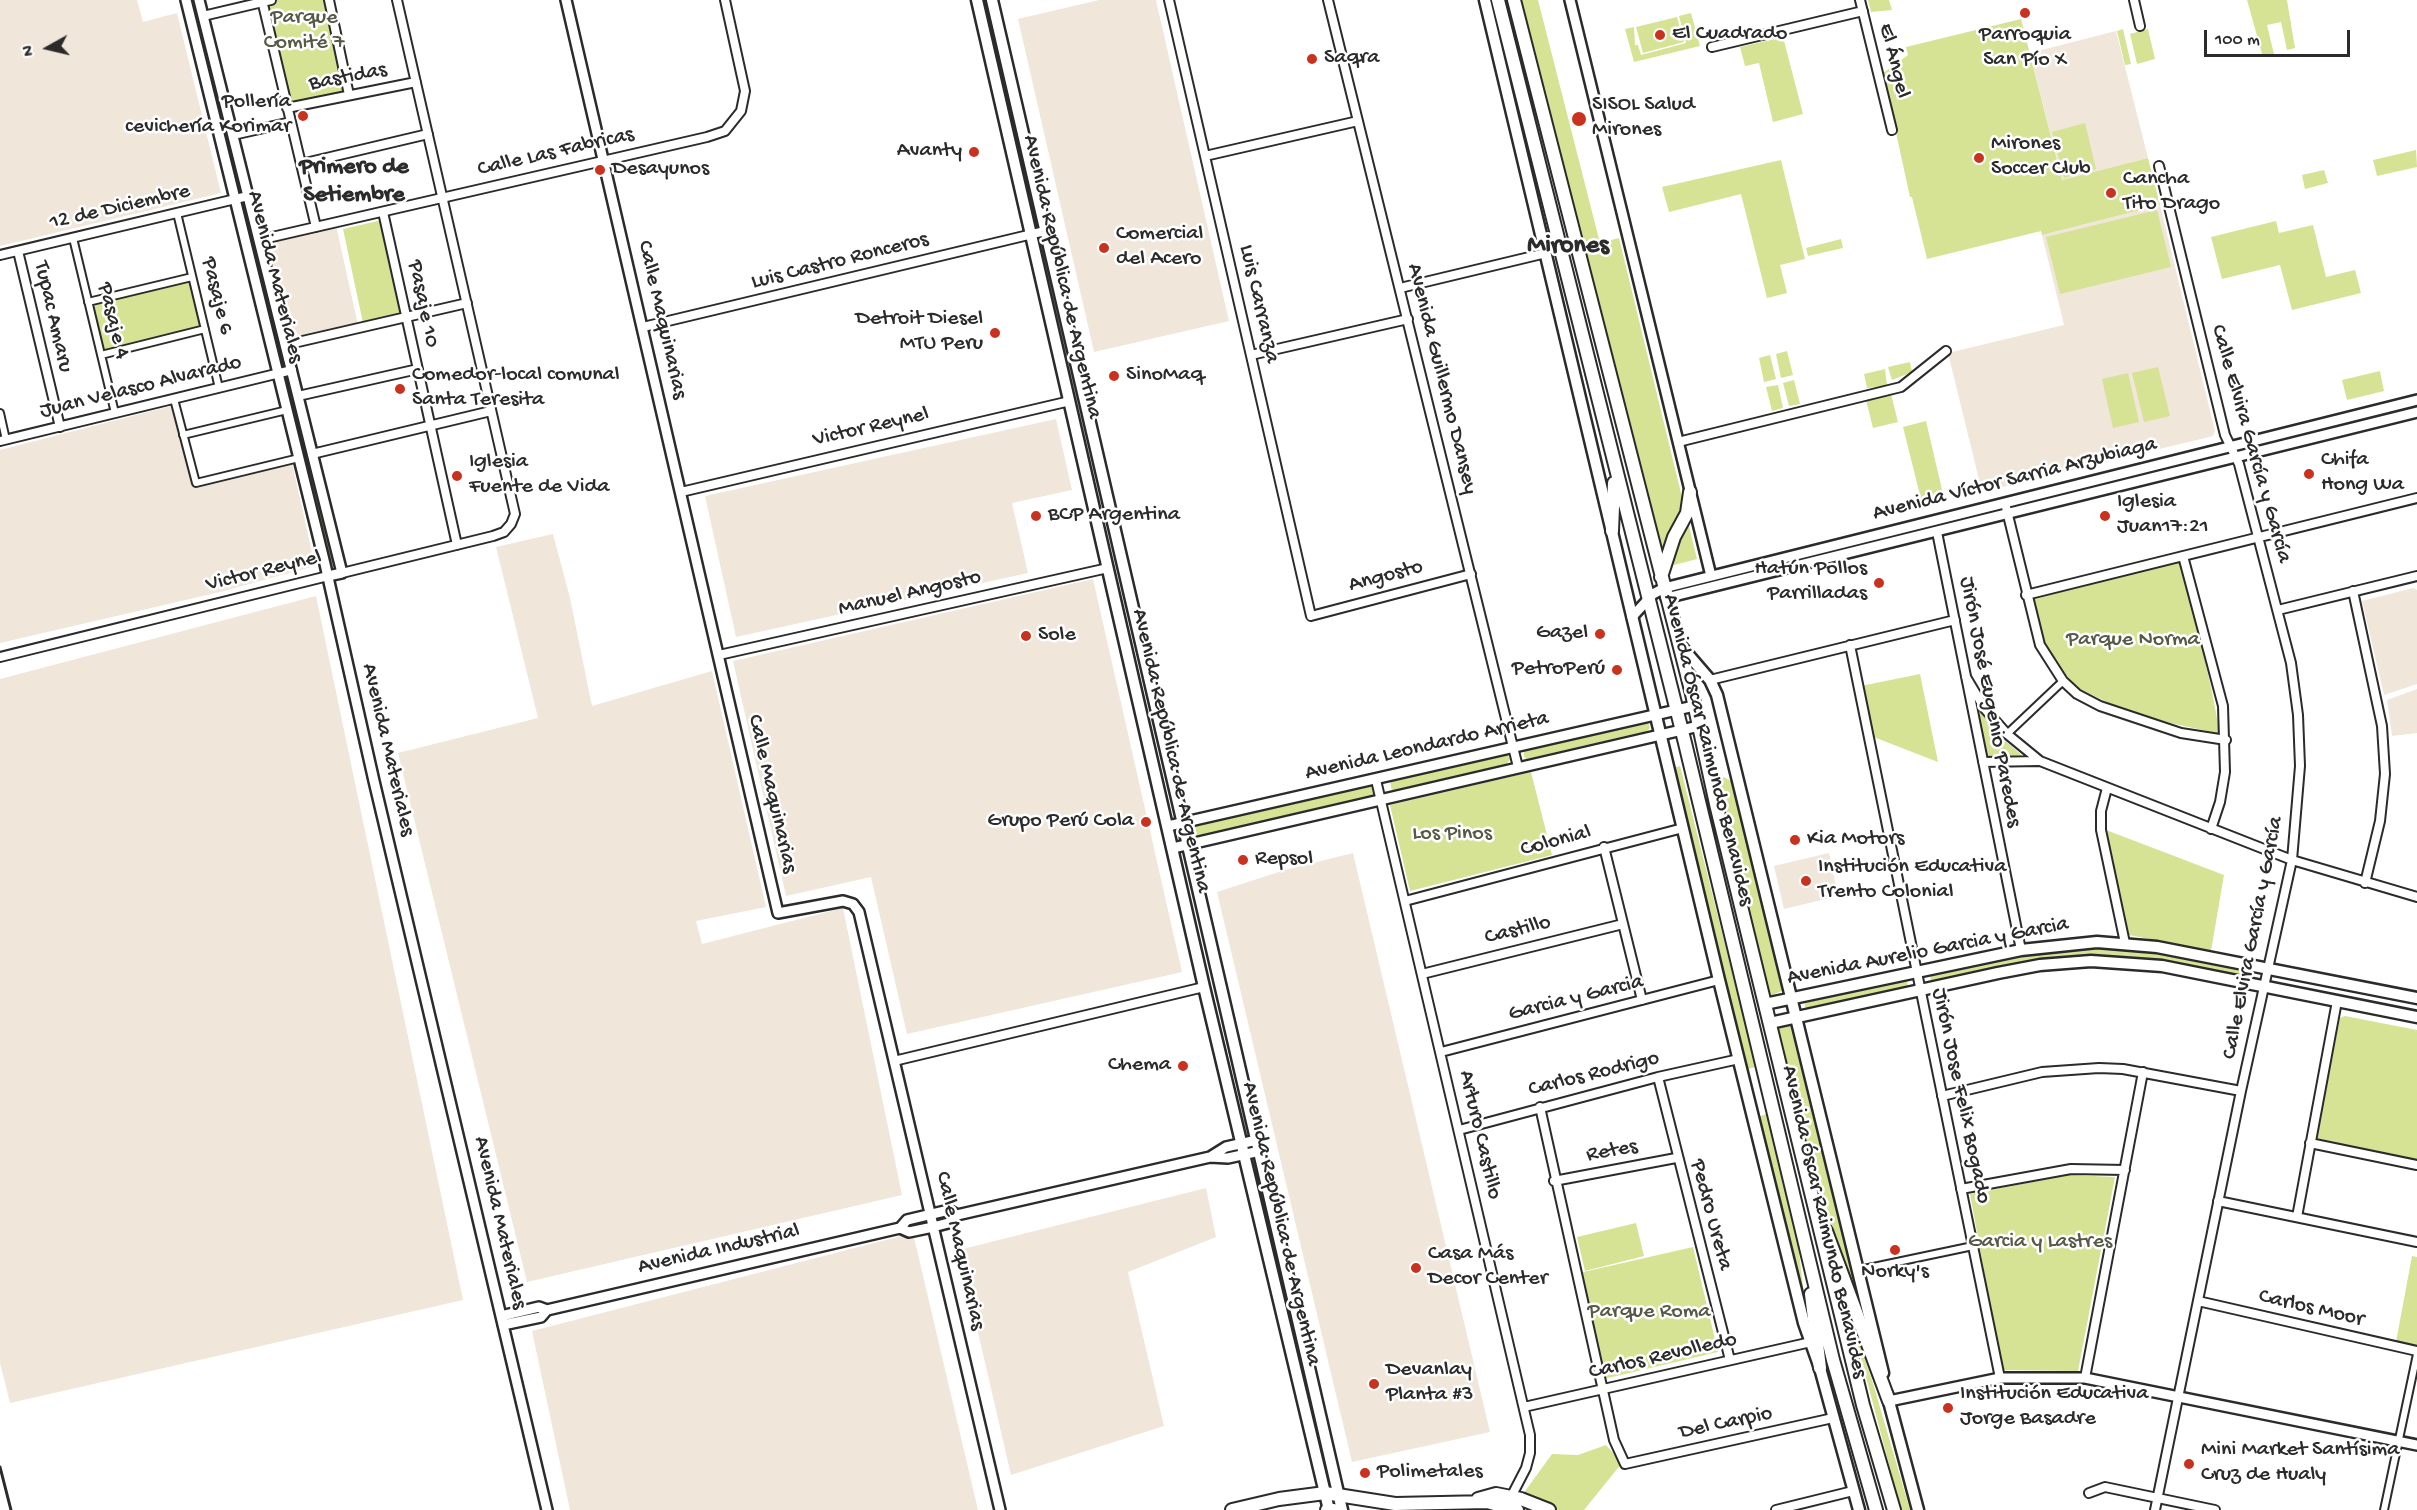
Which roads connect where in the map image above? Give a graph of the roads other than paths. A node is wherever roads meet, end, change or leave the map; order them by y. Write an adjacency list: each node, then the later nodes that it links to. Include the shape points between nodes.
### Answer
1 (186, 0): 37 (street, Avenida Materiales)
2 (199, 0): 20 (street, Avenida Materiales)
3 (271, 0): 18 (street)
4 (328, 0): 24 (street)
5 (397, 0): 23 (street)
6 (566, 0): 32 (street, Calle Maquinarias)
7 (725, 0): 32 (street, Calle Las Fabricas, via 745,91 737,119 716,135)
8 (977, 0): 42 (main road, Avenida República de Argentina)
9 (992, 0): 41 (main road, Avenida República de Argentina)
10 (1169, 0): 31 (street, Luis Carranza)
11 (1328, 0): 26 (street, Avenida Guillermo Dansey)
12 (1485, 0): 46 (main road, Avenida Óscar Raimundo Benavides)
13 (1498, 0): 82 (main road, Avenida Óscar Raimundo Benavides)
14 (1514, 0): 99 (main road, Avenida Óscar Raimundo Benavides)
15 (1570, 0): 77 (street)
16 (1860, 0): 19 (street, El Ángel)
17 (2133, 0): 21 (street)
18 (262, 1): 20 (street); 25 (street)
19 (1863, 11): 22 (street); 28 (street, El Ángel)
20 (203, 16): 30 (street, Avenida Materiales)
21 (2140, 26)
22 (1712, 47)
23 (416, 82): 24 (street, Bastidas); 29 (street)
24 (349, 95): 25 (street, Bastidas)
25 (287, 108): 27 (street)
26 (1358, 121): 31 (street); 49 (street, Avenida Guillermo Dansey)
27 (291, 122): 30 (street); 33 (street)
28 (1892, 130)
29 (428, 134): 33 (street); 36 (street)
30 (233, 135): 35 (street, Avenida Materiales)
31 (1206, 156): 59 (street, Luis Carranza)
32 (604, 161): 36 (street, Calle Las Fabricas); 54 (street, Calle Maquinarias)
33 (301, 164): 40 (street)
34 (2159, 166): 78 (street, Calle Elvira García y García)
35 (248, 196): 37 (street, 12 de Diciembre); 44 (street, Avenida Materiales)
36 (443, 198): 38 (street, Calle Las Fabricas); 51 (street)
37 (235, 199): 39 (street, 12 de Diciembre); 62 (street, Avenida Materiales)
38 (383, 212): 40 (street, Calle Las Fabricas); 52 (street, Pasaje 10)
39 (177, 213): 43 (street, 12 de Diciembre); 48 (street, Pasaje 6)
40 (316, 227): 44 (street, Calle Las Fabricas)
41 (1045, 231): 42 (street, Luis Castro Ronceros); 129 (main road, Avenida República de Argentina)
42 (1031, 234): 54 (street, Luis Castro Ronceros); 67 (main road, Avenida República de Argentina)
43 (73, 238): 45 (street, 12 de Diciembre); 50 (street, Pasaje 4)
44 (259, 240): 56 (street, Avenida Materiales)
45 (18, 251): 47 (street, 12 de Diciembre); 74 (street, Tupac Amaru)
46 (1546, 254): 49 (street); 88 (main road, Avenida Óscar Raimundo Benavides)
47 (0, 255)
48 (192, 277): 50 (street); 55 (street, Pasaje 6)
49 (1400, 288): 53 (street, Avenida Guillermo Dansey)
50 (88, 302): 58 (street, Pasaje 4)
51 (467, 303): 52 (street); 69 (street)
52 (406, 317): 56 (street); 60 (street, Pasaje 10)
53 (1408, 319): 59 (street); 95 (street, Avenida Guillermo Dansey)
54 (643, 327): 83 (street, Calle Maquinarias)
55 (205, 329): 58 (street); 63 (street, Pasaje 6)
56 (285, 345): 61 (street, Avenida Materiales)
57 (1946, 351): 77 (street, via 1901,387)
58 (101, 355): 72 (street, Pasaje 4)
59 (1251, 355): 104 (street, Luis Carranza)
60 (418, 369): 64 (street); 73 (street, Pasaje 10)
61 (292, 370): 62 (street, Juan Velasco Alvarado); 64 (street, Avenida Materiales)
62 (278, 373): 63 (street, Juan Velasco Alvarado); 68 (street, Avenida Materiales)
63 (219, 388): 65 (street, Juan Velasco Alvarado)
64 (298, 396): 79 (street, Avenida Materiales)
65 (174, 399): 72 (street, Juan Velasco Alvarado); 75 (street)
66 (2417, 400): 78 (street, Avenida Víctor Sarria Arzubiaga)
67 (1070, 401): 83 (street, Victor Reynel); 93 (main road, Avenida República de Argentina)
68 (287, 410): 75 (street); 80 (street, Avenida Materiales)
69 (491, 411): 73 (street); 91 (street, Victor Reynel, via 515,514 504,532)
70 (0, 412): 76 (street)
71 (2417, 412): 81 (street, Avenida Víctor Sarria Arzubiaga)
72 (115, 413): 74 (street, Juan Velasco Alvarado)
73 (430, 424): 79 (street); 91 (street, Pasaje 10)
74 (60, 427): 76 (street, Juan Velasco Alvarado)
75 (183, 435): 80 (street, via 196,483)
76 (3, 441)
77 (1678, 442): 84 (street)
78 (2229, 447): 81 (street, Calle Elvira García y García); 86 (street, Avenida Víctor Sarria Arzubiaga)
79 (312, 453): 94 (street, Avenida Materiales)
80 (299, 458): 96 (street, Avenida Materiales)
81 (2236, 458): 87 (street, Avenida Víctor Sarria Arzubiaga); 90 (street, Calle Elvira García y García)
82 (1615, 470): 88 (main road); 102 (main road, Avenida Óscar Raimundo Benavides)
83 (681, 492): 109 (street, Calle Maquinarias)
84 (1690, 492): 97 (street); 99 (main road, via 1687,513 1674,537)
85 (2417, 498): 90 (street)
86 (2005, 503): 87 (street); 97 (street, Avenida Víctor Sarria Arzubiaga)
87 (2007, 514): 89 (street, Avenida Víctor Sarria Arzubiaga); 101 (street)
88 (1611, 531): 105 (main road, Avenida Óscar Raimundo Benavides)
89 (1937, 532): 99 (street, Avenida Víctor Sarria Arzubiaga); 106 (street, Jirón José Eugenio Paredes)
90 (2258, 537): 92 (street); 103 (street, Calle Elvira García y García)
91 (457, 545): 94 (street, Victor Reynel)
92 (2183, 556): 101 (street); 121 (street, via 2216,673)
93 (1108, 568): 109 (street, Manuel Angosto); 130 (main road, Avenida República de Argentina)
94 (342, 573): 96 (street, Victor Reynel)
95 (1471, 574): 104 (street, Angosto); 122 (street, Avenida Guillermo Dansey)
96 (328, 576): 110 (street, Victor Reynel); 190 (street, Avenida Materiales)
97 (1711, 576): 99 (street, Avenida Víctor Sarria Arzubiaga)
98 (2417, 576): 100 (street)
99 (1664, 587): 102 (street, Avenida Víctor Sarria Arzubiaga); 107 (main road, Avenida Óscar Raimundo Benavides)
100 (2353, 591): 103 (street); 137 (street, via 2382,726 2385,774 2380,821)
101 (2026, 595): 113 (street, via 2040,645)
102 (1648, 598): 105 (street, Avenida Víctor Sarria Arzubiaga); 115 (main road, Avenida Óscar Raimundo Benavides)
103 (2278, 610): 136 (street, Calle Elvira García y García, via 2298,715 2300,766)
104 (1311, 616)
105 (1632, 617): 116 (main road, Avenida Óscar Raimundo Benavides)
106 (1955, 620): 108 (street); 111 (street, Jirón José Eugenio Paredes)
107 (1679, 644): 112 (main road, Avenida Óscar Raimundo Benavides); 114 (main road, Avenida Óscar Raimundo Benavides)
108 (1850, 645): 112 (street); 144 (street, Jirón Jose Felix Bogado)
109 (719, 655): 160 (street, Calle Maquinarias, via 778,913 831,901 853,904 863,923)
110 (0, 657)
111 (1966, 677): 120 (street, via 1985,709); 123 (street, Jirón José Eugenio Paredes)
112 (1710, 680): 150 (main road, Avenida Óscar Raimundo Benavides)
113 (2063, 681): 120 (street); 121 (street, via 2088,700 2142,721 2181,733)
114 (1694, 706): 115 (street, Avenida Leondardo Arrieta); 117 (main road, Avenida Óscar Raimundo Benavides)
115 (1676, 710): 116 (street, Avenida Leondardo Arrieta); 118 (main road, Avenida Óscar Raimundo Benavides)
116 (1656, 714): 119 (main road, Avenida Óscar Raimundo Benavides); 122 (street, Avenida Leondardo Arrieta)
117 (1699, 726): 118 (street, Avenida Leondardo Arrieta); 154 (main road, Avenida Óscar Raimundo Benavides)
118 (1681, 730): 119 (street, Avenida Leondardo Arrieta); 183 (main road, Avenida Óscar Raimundo Benavides)
119 (1660, 734): 125 (street, Avenida Leondardo Arrieta); 131 (main road, Avenida Óscar Raimundo Benavides)
120 (2007, 734): 124 (street)
121 (2226, 740): 132 (street, via 2220,802)
122 (1513, 747): 125 (street, Avenida Guillermo Dansey); 126 (street, Avenida Leondardo Arrieta)
123 (1983, 762): 124 (street); 142 (street, Jirón José Eugenio Paredes)
124 (2040, 762): 127 (street)
125 (1518, 767): 128 (street, Avenida Leondardo Arrieta)
126 (1376, 780): 128 (street, Arturo Castillo); 129 (street, Avenida Leondardo Arrieta)
127 (2107, 788): 132 (street); 141 (street, via 2100,820)
128 (1381, 801): 133 (street, Avenida Leondardo Arrieta); 139 (street, Arturo Castillo)
129 (1182, 823): 130 (street, Avenida Leondardo Arrieta); 133 (main road, Avenida República de Argentina)
130 (1168, 826): 135 (main road, Avenida República de Argentina)
131 (1683, 828): 134 (street, Colonial); 146 (main road, Avenida Óscar Raimundo Benavides)
132 (2211, 829): 136 (street)
133 (1187, 845): 135 (street, Avenida Leondardo Arrieta); 167 (main road, Avenida República de Argentina)
134 (1605, 847): 139 (street, Colonial); 140 (street)
135 (1173, 848): 148 (main road, Avenida República de Argentina)
136 (2292, 860): 137 (street); 143 (street, Calle Elvira García y García)
137 (2365, 883): 138 (street)
138 (2417, 897)
139 (1405, 901): 145 (street, Arturo Castillo)
140 (1623, 924): 145 (street, Castillo); 152 (street)
141 (2125, 943): 142 (main road, Avenida Aurelio Garcia y Garcia); 143 (main road, Avenida Aurelio Garcia y Garcia)
142 (2021, 950): 144 (main road, Avenida Aurelio Garcia y Garcia)
143 (2268, 968): 147 (street, Calle Elvira García y García); 151 (main road, Avenida Aurelio Garcia y Garcia)
144 (1917, 972): 149 (street, Jirón Jose Felix Bogado); 150 (main road, Avenida Aurelio Garcia y Garcia)
145 (1422, 974): 158 (street, Arturo Castillo)
146 (1719, 980): 152 (street, Garcia y Garcia); 159 (main road, Avenida Óscar Raimundo Benavides)
147 (2264, 986): 149 (main road, Avenida Aurelio Garcia y Garcia, via 2138,963 2091,961 2040,965); 153 (main road, Avenida Aurelio Garcia y Garcia); 163 (street, Calle Elvira García y García)
148 (1204, 987): 160 (street); 168 (main road, Avenida República de Argentina)
149 (1920, 990): 155 (main road, Avenida Aurelio Garcia y Garcia); 164 (street, Jirón Jose Felix Bogado)
150 (1791, 997): 154 (main road, Avenida Aurelio Garcia y Garcia); 155 (main road, Avenida Óscar Raimundo Benavides)
151 (2417, 998)
152 (1642, 1000): 158 (street, Garcia y Garcia)
153 (2337, 1001): 156 (main road, Avenida Aurelio Garcia y Garcia); 169 (street)
154 (1765, 1004): 157 (main road, Avenida Óscar Raimundo Benavides)
155 (1796, 1017): 157 (main road, Avenida Aurelio Garcia y Garcia); 188 (main road, Avenida Óscar Raimundo Benavides)
156 (2417, 1017)
157 (1770, 1023): 178 (main road, Avenida Óscar Raimundo Benavides)
158 (1441, 1052): 166 (street, Arturo Castillo)
159 (1739, 1059): 162 (street, Carlos Rodrigo); 191 (main road, Avenida Óscar Raimundo Benavides)
160 (894, 1061): 180 (street, Calle Maquinarias)
161 (2143, 1072): 163 (street); 164 (street, via 2099,1068 2042,1072); 175 (street)
162 (1658, 1077): 165 (street, Carlos Rodrigo); 173 (street, Pedro Ureta)
163 (2241, 1091): 179 (street, Calle Elvira García y García)
164 (1942, 1096): 177 (street, Jirón Jose Felix Bogado)
165 (1540, 1107): 166 (street, Carlos Rodrigo); 176 (street)
166 (1459, 1130): 200 (street, Arturo Castillo)
167 (1257, 1140): 168 (street, Avenida Industrial); 170 (main road, Avenida República de Argentina)
168 (1241, 1143): 171 (main road, Avenida República de Argentina); 172 (street, Avenida Industrial, via 1217,1150)
169 (2310, 1143): 174 (street); 182 (street)
170 (1260, 1151): 171 (street, Avenida Industrial); 207 (main road, Avenida República de Argentina)
171 (1244, 1155): 172 (street, Avenida Industrial); 205 (main road, Avenida República de Argentina)
172 (1210, 1157): 181 (street, Avenida Industrial)
173 (1676, 1158): 176 (street, Retes); 193 (street, Pedro Ureta)
174 (2417, 1165)
175 (2125, 1170): 177 (street, via 2071,1169); 196 (street)
176 (1554, 1180): 197 (street)
177 (1961, 1189): 187 (street, Jirón Jose Felix Bogado)
178 (1811, 1197): 199 (main road); 223 (main road, Avenida Óscar Raimundo Benavides, via 1863,1405)
179 (2218, 1201): 182 (street); 189 (street, Calle Elvira García y García)
180 (930, 1215): 181 (street, Avenida Industrial, via 949,1210); 184 (street, Calle Maquinarias); 185 (street, Avenida Industrial, via 907,1220)
181 (957, 1215): 184 (street, Avenida Industrial, via 952,1222)
182 (2297, 1217): 186 (street)
183 (1801, 1221): 194 (main road); 222 (main road, Avenida Óscar Raimundo Benavides, via 1833,1360)
184 (933, 1227): 185 (street, Avenida Industrial, via 909,1232); 213 (street, Calle Maquinarias)
185 (900, 1228): 190 (street, Avenida Industrial, via 547,1310 539,1307)
186 (2417, 1242)
187 (1973, 1246): 188 (street); 195 (street, Jirón Jose Felix Bogado)
188 (1859, 1270): 199 (main road, Avenida Óscar Raimundo Benavides)
189 (2198, 1302): 192 (street, Carlos Moor); 198 (street, Calle Elvira García y García)
190 (502, 1321): 212 (street, Avenida Materiales)
191 (1811, 1342): 193 (street, Carlos Revolledo); 194 (main road, Avenida Óscar Raimundo Benavides)
192 (2417, 1352): 202 (street)
193 (1730, 1360): 197 (street, Carlos Revolledo)
194 (1820, 1368): 201 (main road, Avenida Óscar Raimundo Benavides)
195 (2000, 1378): 196 (street); 199 (street)
196 (2085, 1378): 198 (street)
197 (1603, 1390): 200 (street, Carlos Revolledo); 201 (street, Del Carpio, via 1614,1440 1625,1464)
198 (2178, 1396): 202 (street); 209 (street, Calle Elvira García y García)
199 (1889, 1401): 224 (main road, Avenida Óscar Raimundo Benavides)
200 (1524, 1407): 208 (street, Arturo Castillo, via 1530,1454)
201 (1833, 1418): 204 (main road, Avenida Óscar Raimundo Benavides)
202 (2398, 1441): 203 (street); 227 (street)
203 (2417, 1445)
204 (1853, 1491): 220 (street); 221 (main road, Avenida Óscar Raimundo Benavides)
205 (1325, 1493): 207 (main road); 214 (main road); 215 (main road, Avenida República de Argentina)
206 (2089, 1493): 209 (street, via 2105,1486)
207 (1338, 1494): 211 (main road, via 1395,1504); 217 (main road, Avenida República de Argentina)
208 (1511, 1497): 210 (main road, via 1496,1494); 219 (main road)
209 (2158, 1497): 225 (street, Calle Elvira García y García); 226 (street)
210 (1470, 1501): 211 (main road); 218 (main road)
211 (1444, 1506)
212 (548, 1510)
213 (1000, 1510)
214 (1232, 1510)
215 (1328, 1510): 216 (main road)
216 (1334, 1510)
217 (1342, 1510)
218 (1517, 1510)
219 (1549, 1510)
220 (1776, 1510)
221 (1859, 1510)
222 (1876, 1510)
223 (1894, 1510)
224 (1918, 1510)
225 (2155, 1510)
226 (2216, 1510)
227 (2384, 1510)

